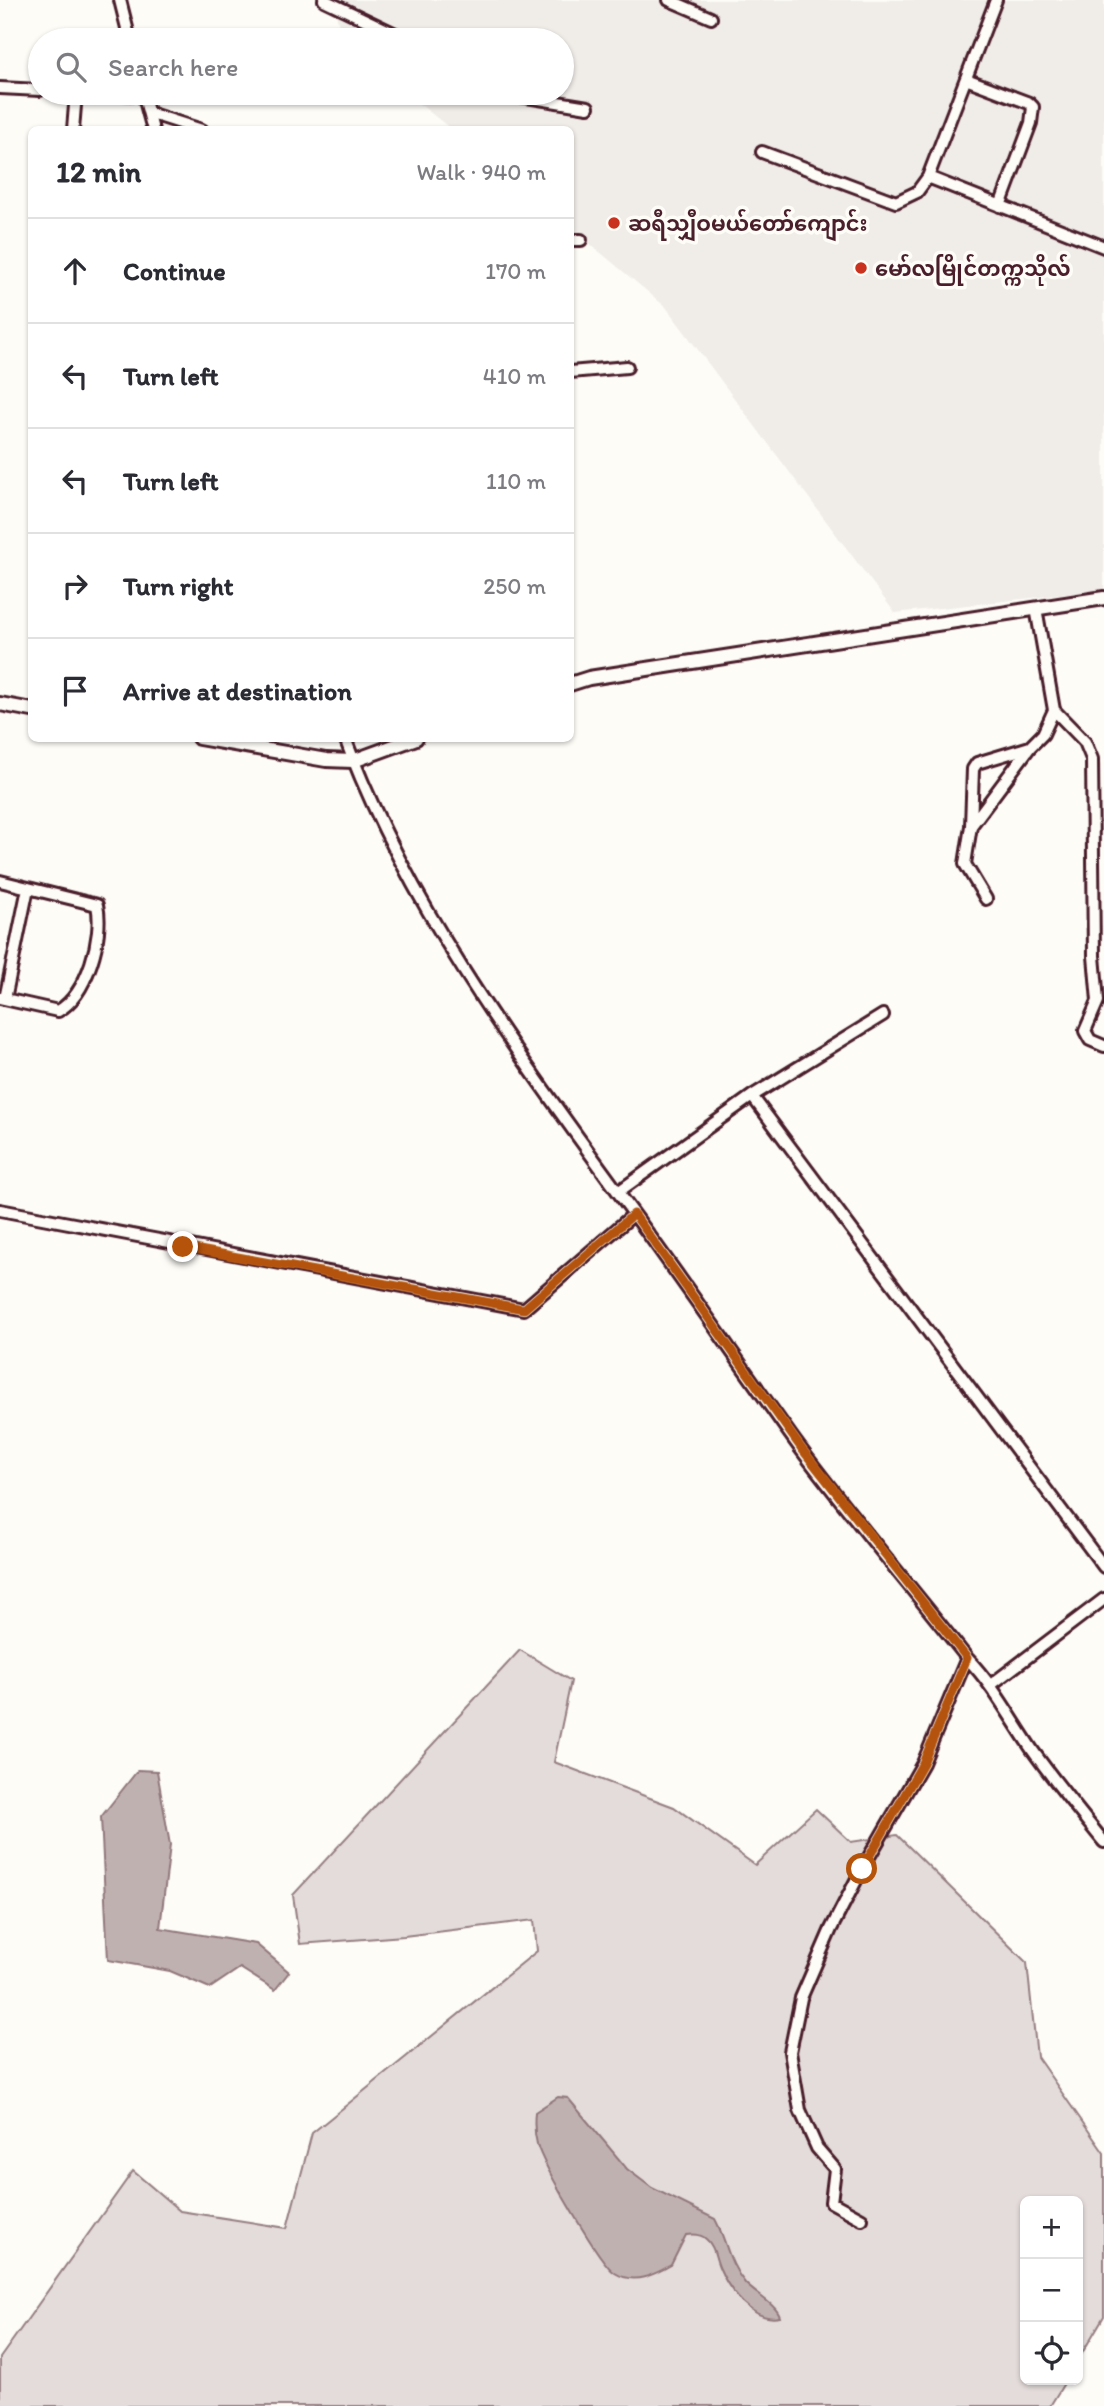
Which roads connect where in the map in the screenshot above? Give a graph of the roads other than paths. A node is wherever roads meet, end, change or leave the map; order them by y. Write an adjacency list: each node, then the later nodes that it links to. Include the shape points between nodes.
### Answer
1 (120, 0): 6 (street)
2 (324, 0): 7 (street)
3 (996, 0): 8 (street)
4 (673, 1): 5 (street)
5 (711, 18)
6 (127, 28)
7 (383, 28)
8 (965, 79): 20 (street); 21 (street, via 1033,107)
9 (0, 88): 10 (street)
10 (28, 89)
11 (75, 105): 16 (street)
12 (147, 105): 15 (street)
13 (574, 105): 14 (street)
14 (587, 107)
15 (149, 113): 17 (street); 18 (street)
16 (73, 126)
17 (152, 126)
18 (190, 126)
19 (762, 152): 20 (street, via 896,202 917,192)
20 (928, 177): 21 (street)
21 (1000, 206): 22 (street)
22 (1104, 247)
23 (627, 367): 24 (street)
24 (574, 372)
25 (1104, 598): 26 (main road)
26 (1036, 608): 27 (main road); 30 (street)
27 (574, 683)
28 (0, 704): 29 (main road)
29 (28, 709)
30 (1054, 710): 34 (street, via 1043,734); 42 (street, via 1084,742 1092,760 1098,1001 1085,1031 1090,1040)
31 (221, 742): 35 (main road)
32 (346, 742): 35 (street)
33 (405, 742): 35 (main road)
34 (1030, 747): 36 (street); 36 (street, via 975,765)
35 (353, 761): 44 (street, via 428,911 573,1135)
36 (971, 826): 39 (street, via 965,864)
37 (0, 881): 38 (street)
38 (28, 888): 40 (street); 40 (street, via 97,905 100,918 89,967 71,1004 58,1011)
39 (986, 899)
40 (3, 998)
41 (883, 1015): 43 (street)
42 (1104, 1046)
43 (752, 1096): 44 (street); 47 (street)
44 (618, 1192): 46 (street)
45 (0, 1210): 46 (street, via 524,1309)
46 (634, 1214): 49 (street, via 802,1449)
47 (1104, 1567)
48 (1104, 1599): 50 (street)
49 (967, 1658): 50 (street); 52 (street, via 923,1763 831,1929 802,1998 790,2052 800,2110 817,2148 835,2169 831,2202)
50 (992, 1684): 51 (street, via 999,1702 1036,1755)
51 (1104, 1842)
52 (862, 2219)

